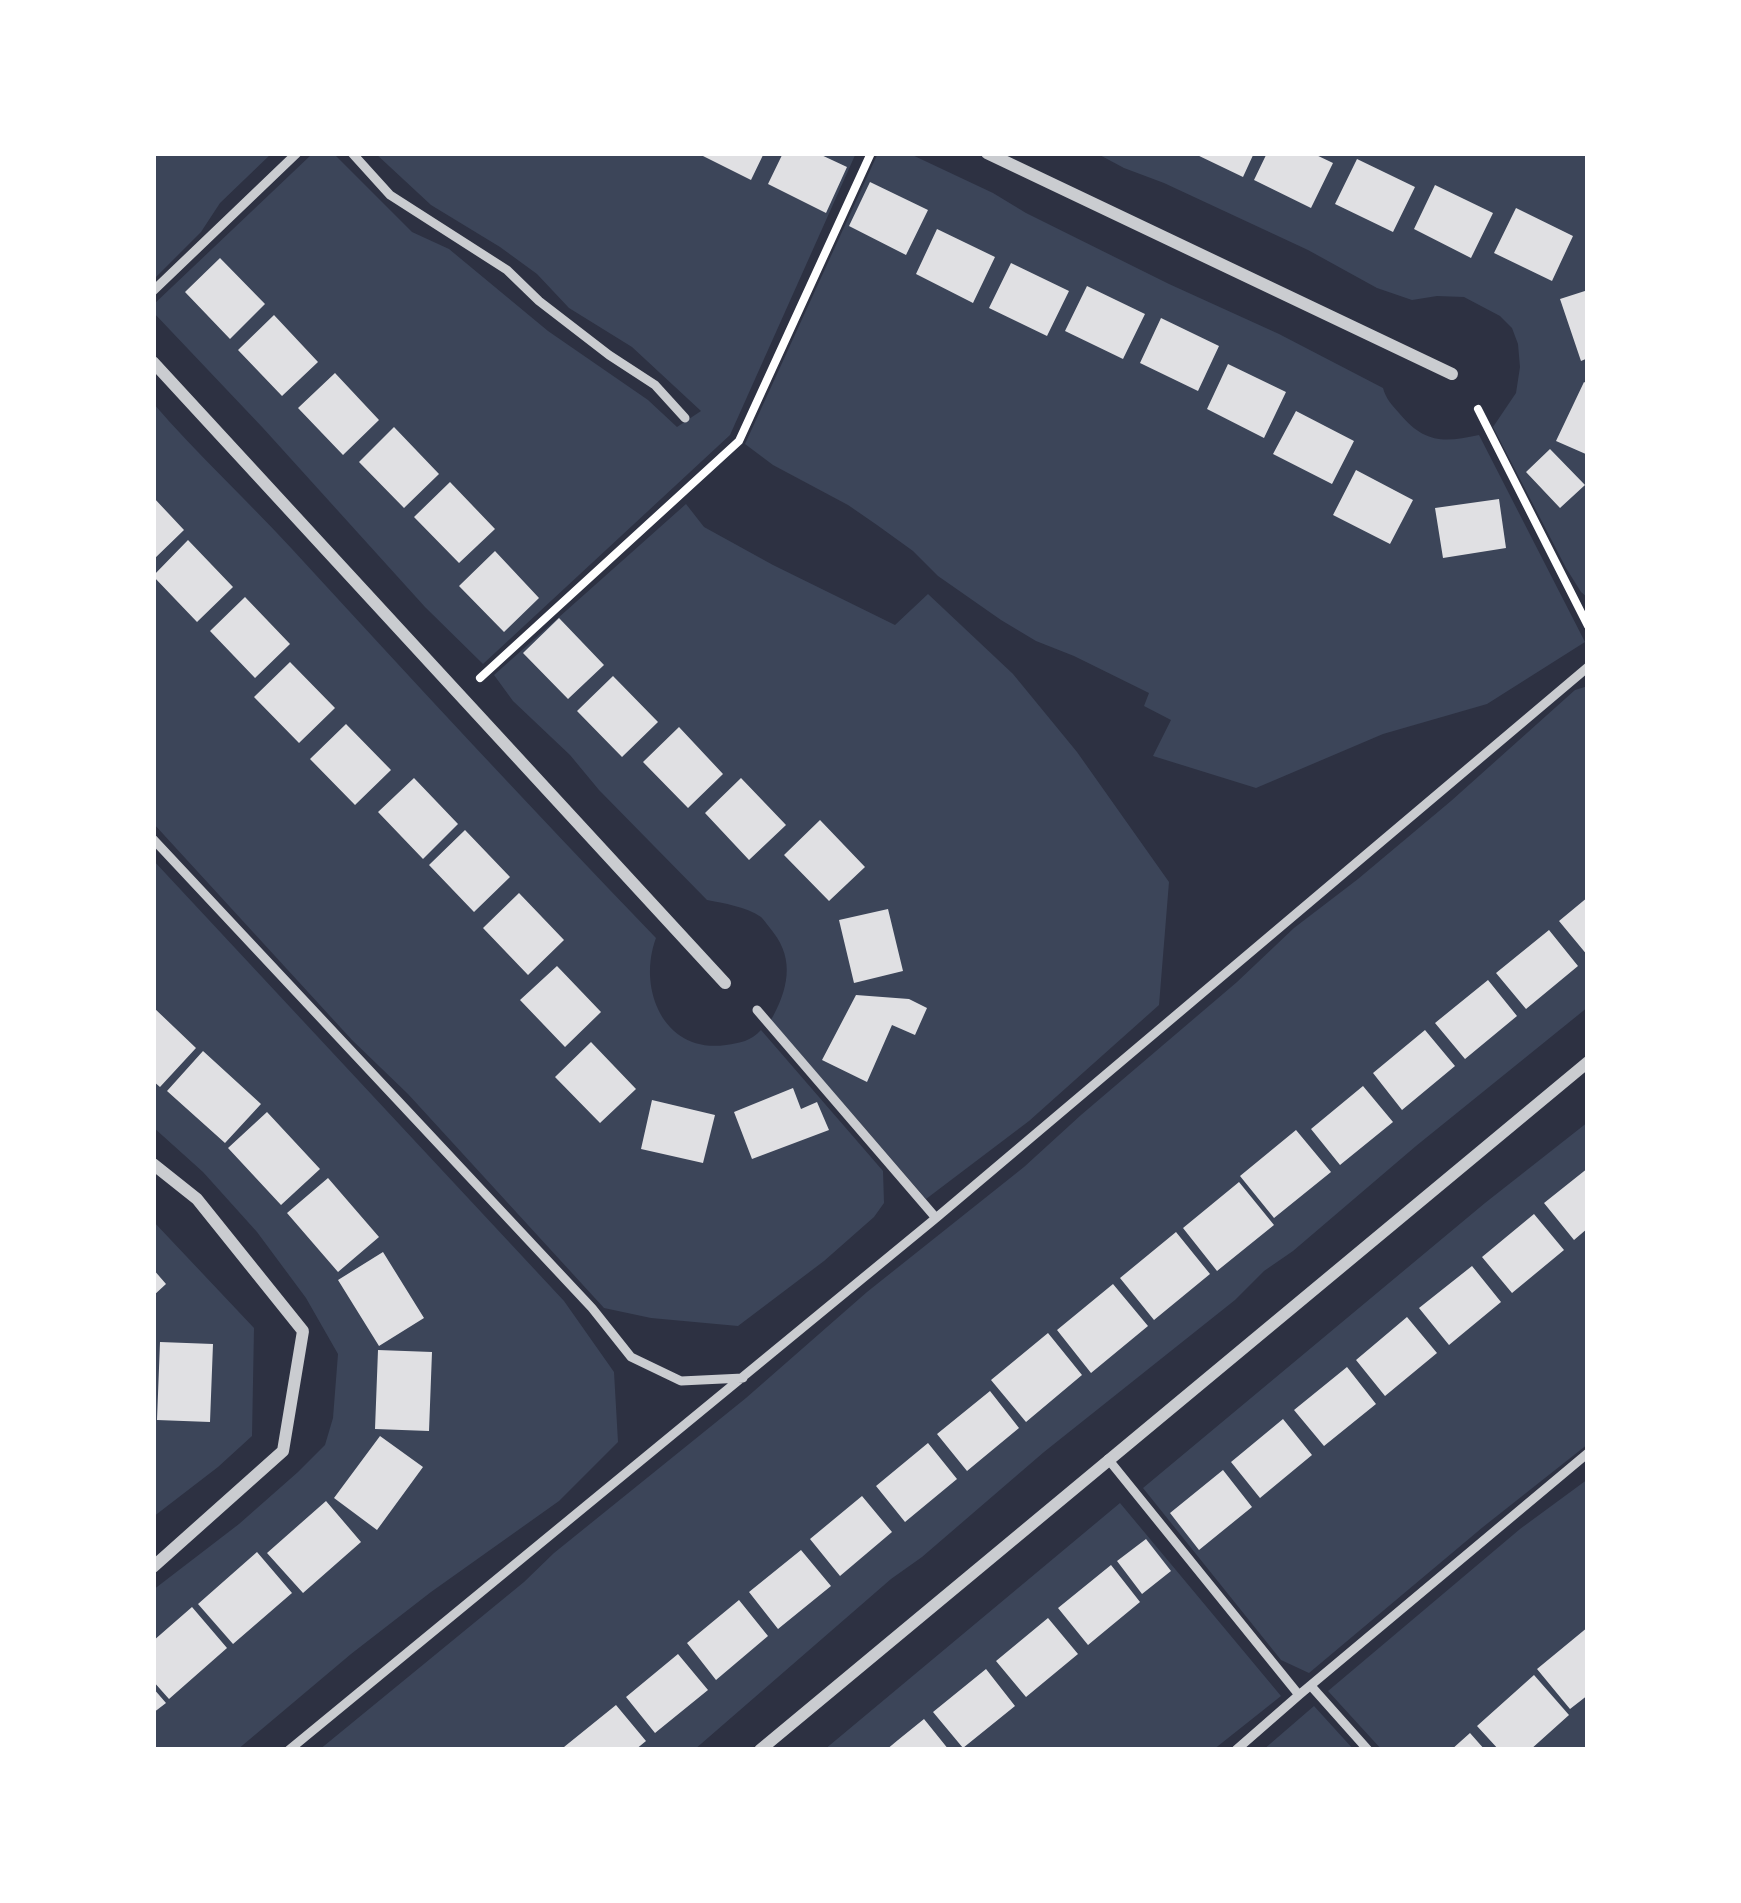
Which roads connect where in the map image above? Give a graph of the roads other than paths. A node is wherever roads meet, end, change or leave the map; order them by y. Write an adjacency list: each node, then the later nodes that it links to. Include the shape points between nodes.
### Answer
1 (297, 153): 4 (lane)
2 (352, 153): 7 (lane, via 390,194 507,270 655,385)
3 (987, 153): 6 (street)
4 (153, 291)
5 (153, 362): 10 (street)
6 (1452, 374)
7 (685, 418)
8 (1588, 667): 14 (lane)
9 (153, 839): 15 (lane, via 632,1358 681,1381)
10 (725, 983)
11 (758, 1010): 14 (lane)
12 (1588, 1062): 17 (street)
13 (153, 1164): 18 (street, via 196,1199 303,1331 283,1451)
14 (936, 1218): 15 (lane)
15 (743, 1378): 21 (lane)
16 (1588, 1453): 19 (lane)
17 (1108, 1459): 20 (lane); 22 (street)
18 (153, 1568)
19 (1311, 1685): 20 (lane); 24 (lane)
20 (1299, 1695): 23 (lane)
21 (290, 1750)
22 (760, 1750)
23 (1236, 1750)
24 (1368, 1750)

